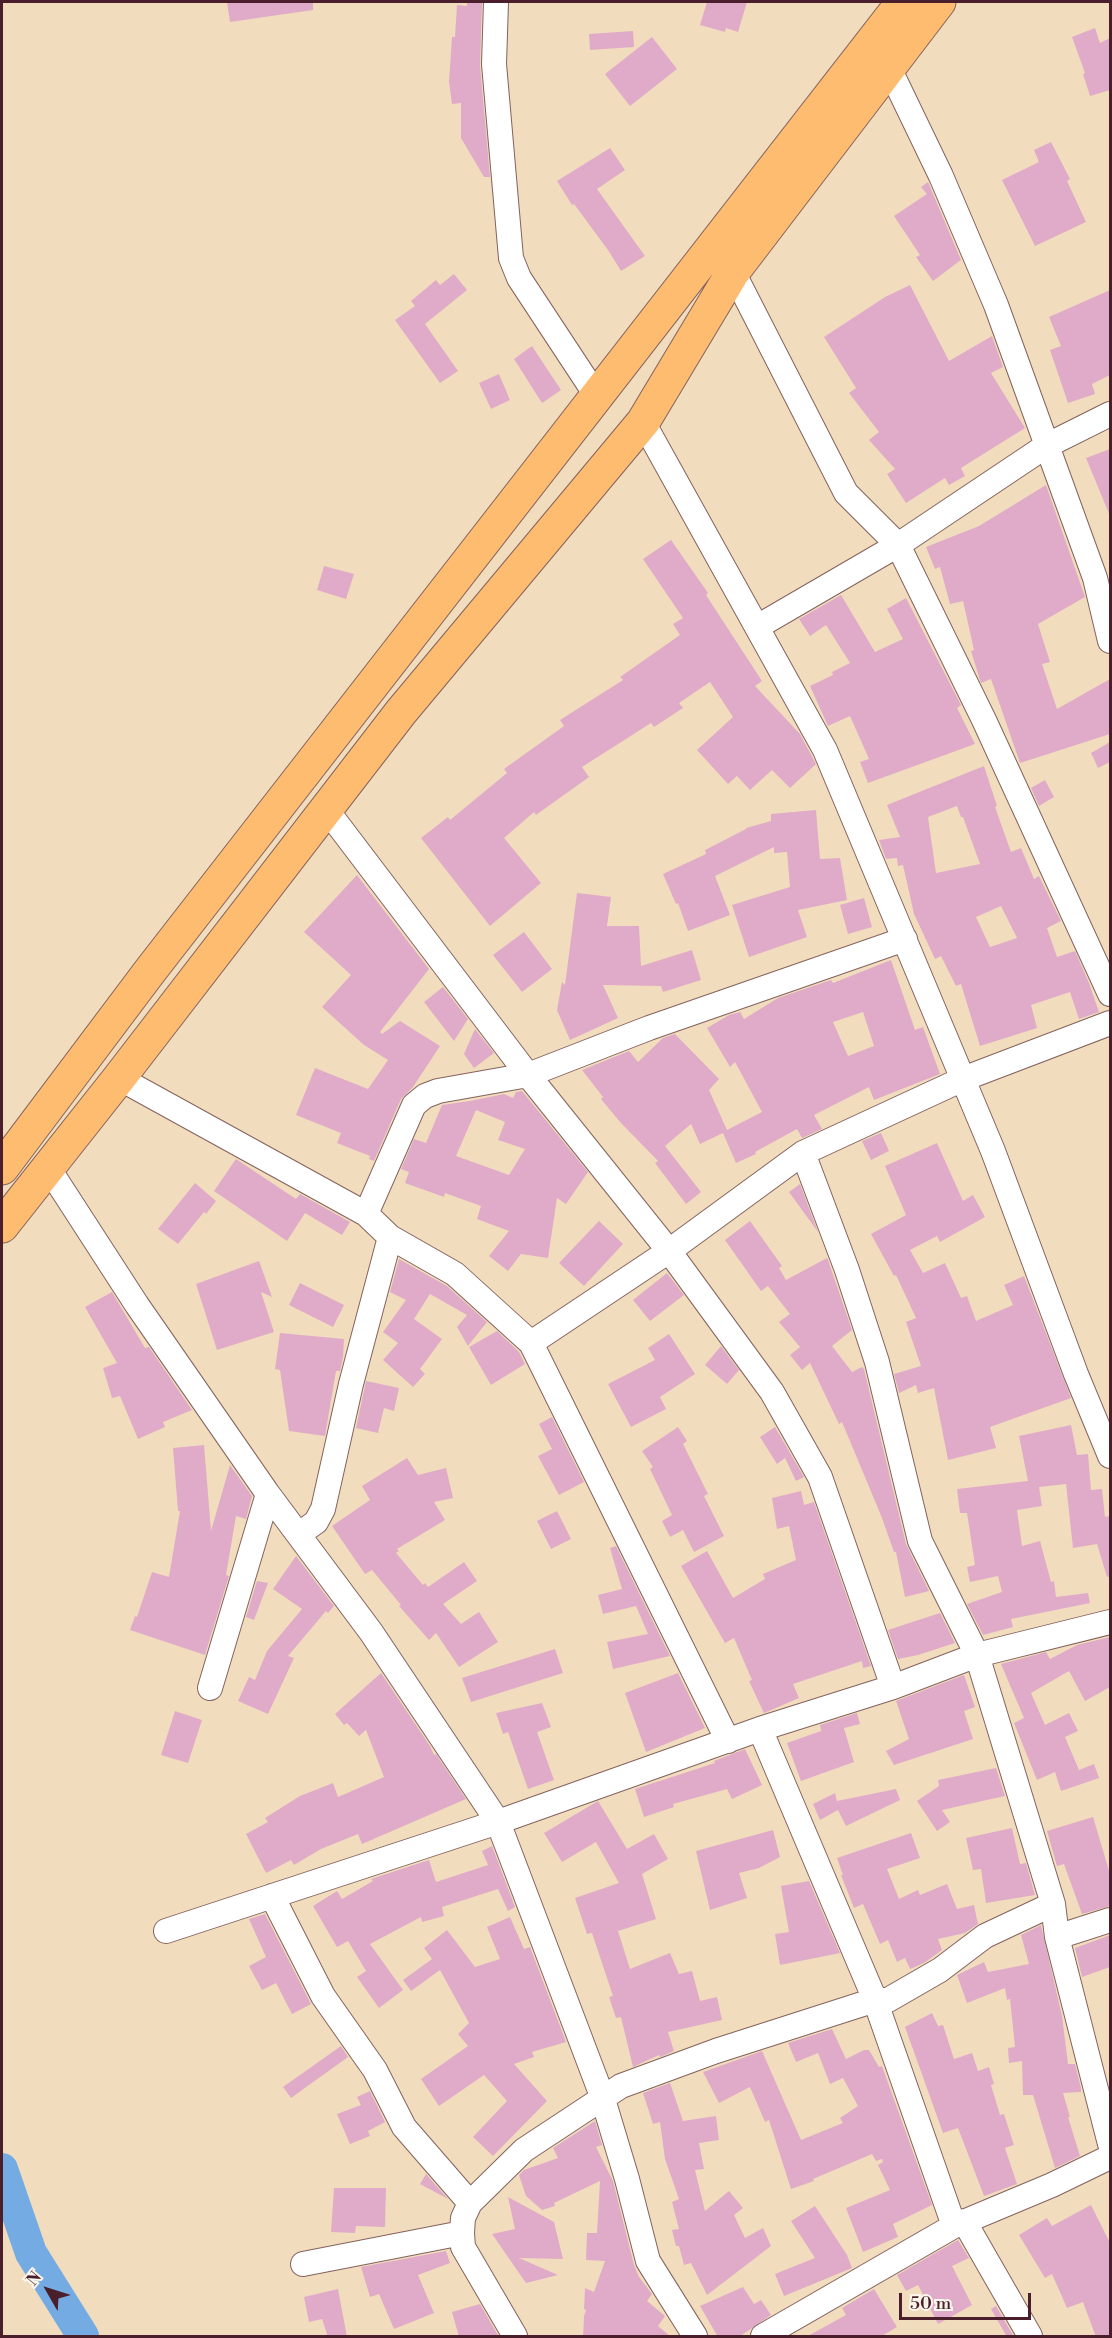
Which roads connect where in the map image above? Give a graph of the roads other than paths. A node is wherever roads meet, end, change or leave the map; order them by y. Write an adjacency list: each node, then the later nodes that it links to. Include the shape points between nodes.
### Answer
1 (496, 2): 6 (street, via 494,64 511,258 519,278)
2 (903, 2): 6 (highway)
3 (939, 2): 4 (highway)
4 (888, 66): 5 (highway); 9 (street, via 941,176 996,305)
5 (733, 273): 8 (highway); 10 (street, via 846,493)
6 (596, 395): 13 (highway)
7 (1110, 414): 9 (street)
8 (643, 422): 11 (street); 14 (highway)
9 (1046, 447): 10 (street); 12 (street, via 1095,578)
10 (898, 545): 11 (street); 17 (street, via 984,720)
11 (757, 627): 16 (street, via 825,750)
12 (1110, 641)
13 (369, 688): 14 (highway); 23 (highway)
14 (401, 712): 15 (highway)
15 (326, 809): 19 (street); 20 (highway)
16 (905, 939): 19 (street, via 649,1028); 21 (street)
17 (1110, 994)
18 (1110, 1023): 21 (street)
19 (528, 1075): 25 (street, via 438,1091 414,1105); 28 (street)
20 (119, 1078): 24 (highway); 25 (street)
21 (963, 1079): 22 (street); 30 (street)
22 (803, 1154): 28 (street); 34 (street, via 877,1362 920,1540)
23 (2, 1168)
24 (49, 1169): 26 (highway); 31 (street, via 137,1305)
25 (366, 1214): 27 (street)
26 (2, 1226)
27 (390, 1237): 29 (street, via 455,1274); 32 (street, via 323,1509 316,1522)
28 (669, 1251): 29 (street); 35 (street, via 772,1392 820,1477)
29 (531, 1343): 38 (street)
30 (1110, 1456)
31 (268, 1494): 32 (street); 36 (street)
32 (299, 1534): 39 (street, via 371,1632)
33 (1110, 1622): 34 (street)
34 (977, 1655): 35 (street); 41 (street)
35 (893, 1687): 37 (street)
36 (210, 1688)
37 (760, 1729): 38 (street); 45 (street)
38 (728, 1741): 39 (street)
39 (498, 1822): 40 (street); 46 (street)
40 (272, 1896): 43 (street); 49 (street, via 323,1996 375,2070 404,2127)
41 (1053, 1904): 44 (street); 45 (street, via 985,1935 940,1970 892,1998)
42 (1110, 1920): 44 (street)
43 (166, 1931)
44 (1057, 1937): 47 (street)
45 (875, 2001): 46 (street, via 716,2051 621,2085); 50 (street)
46 (602, 2096): 49 (street, via 524,2150); 54 (street, via 648,2261)
47 (1110, 2144)
48 (1110, 2157): 50 (street)
49 (470, 2203): 51 (street)
50 (959, 2223): 55 (street); 56 (street)
51 (462, 2233): 52 (street); 53 (street, via 463,2247)
52 (303, 2264)
53 (515, 2337)
54 (695, 2337)
55 (763, 2337)
56 (1030, 2337)

